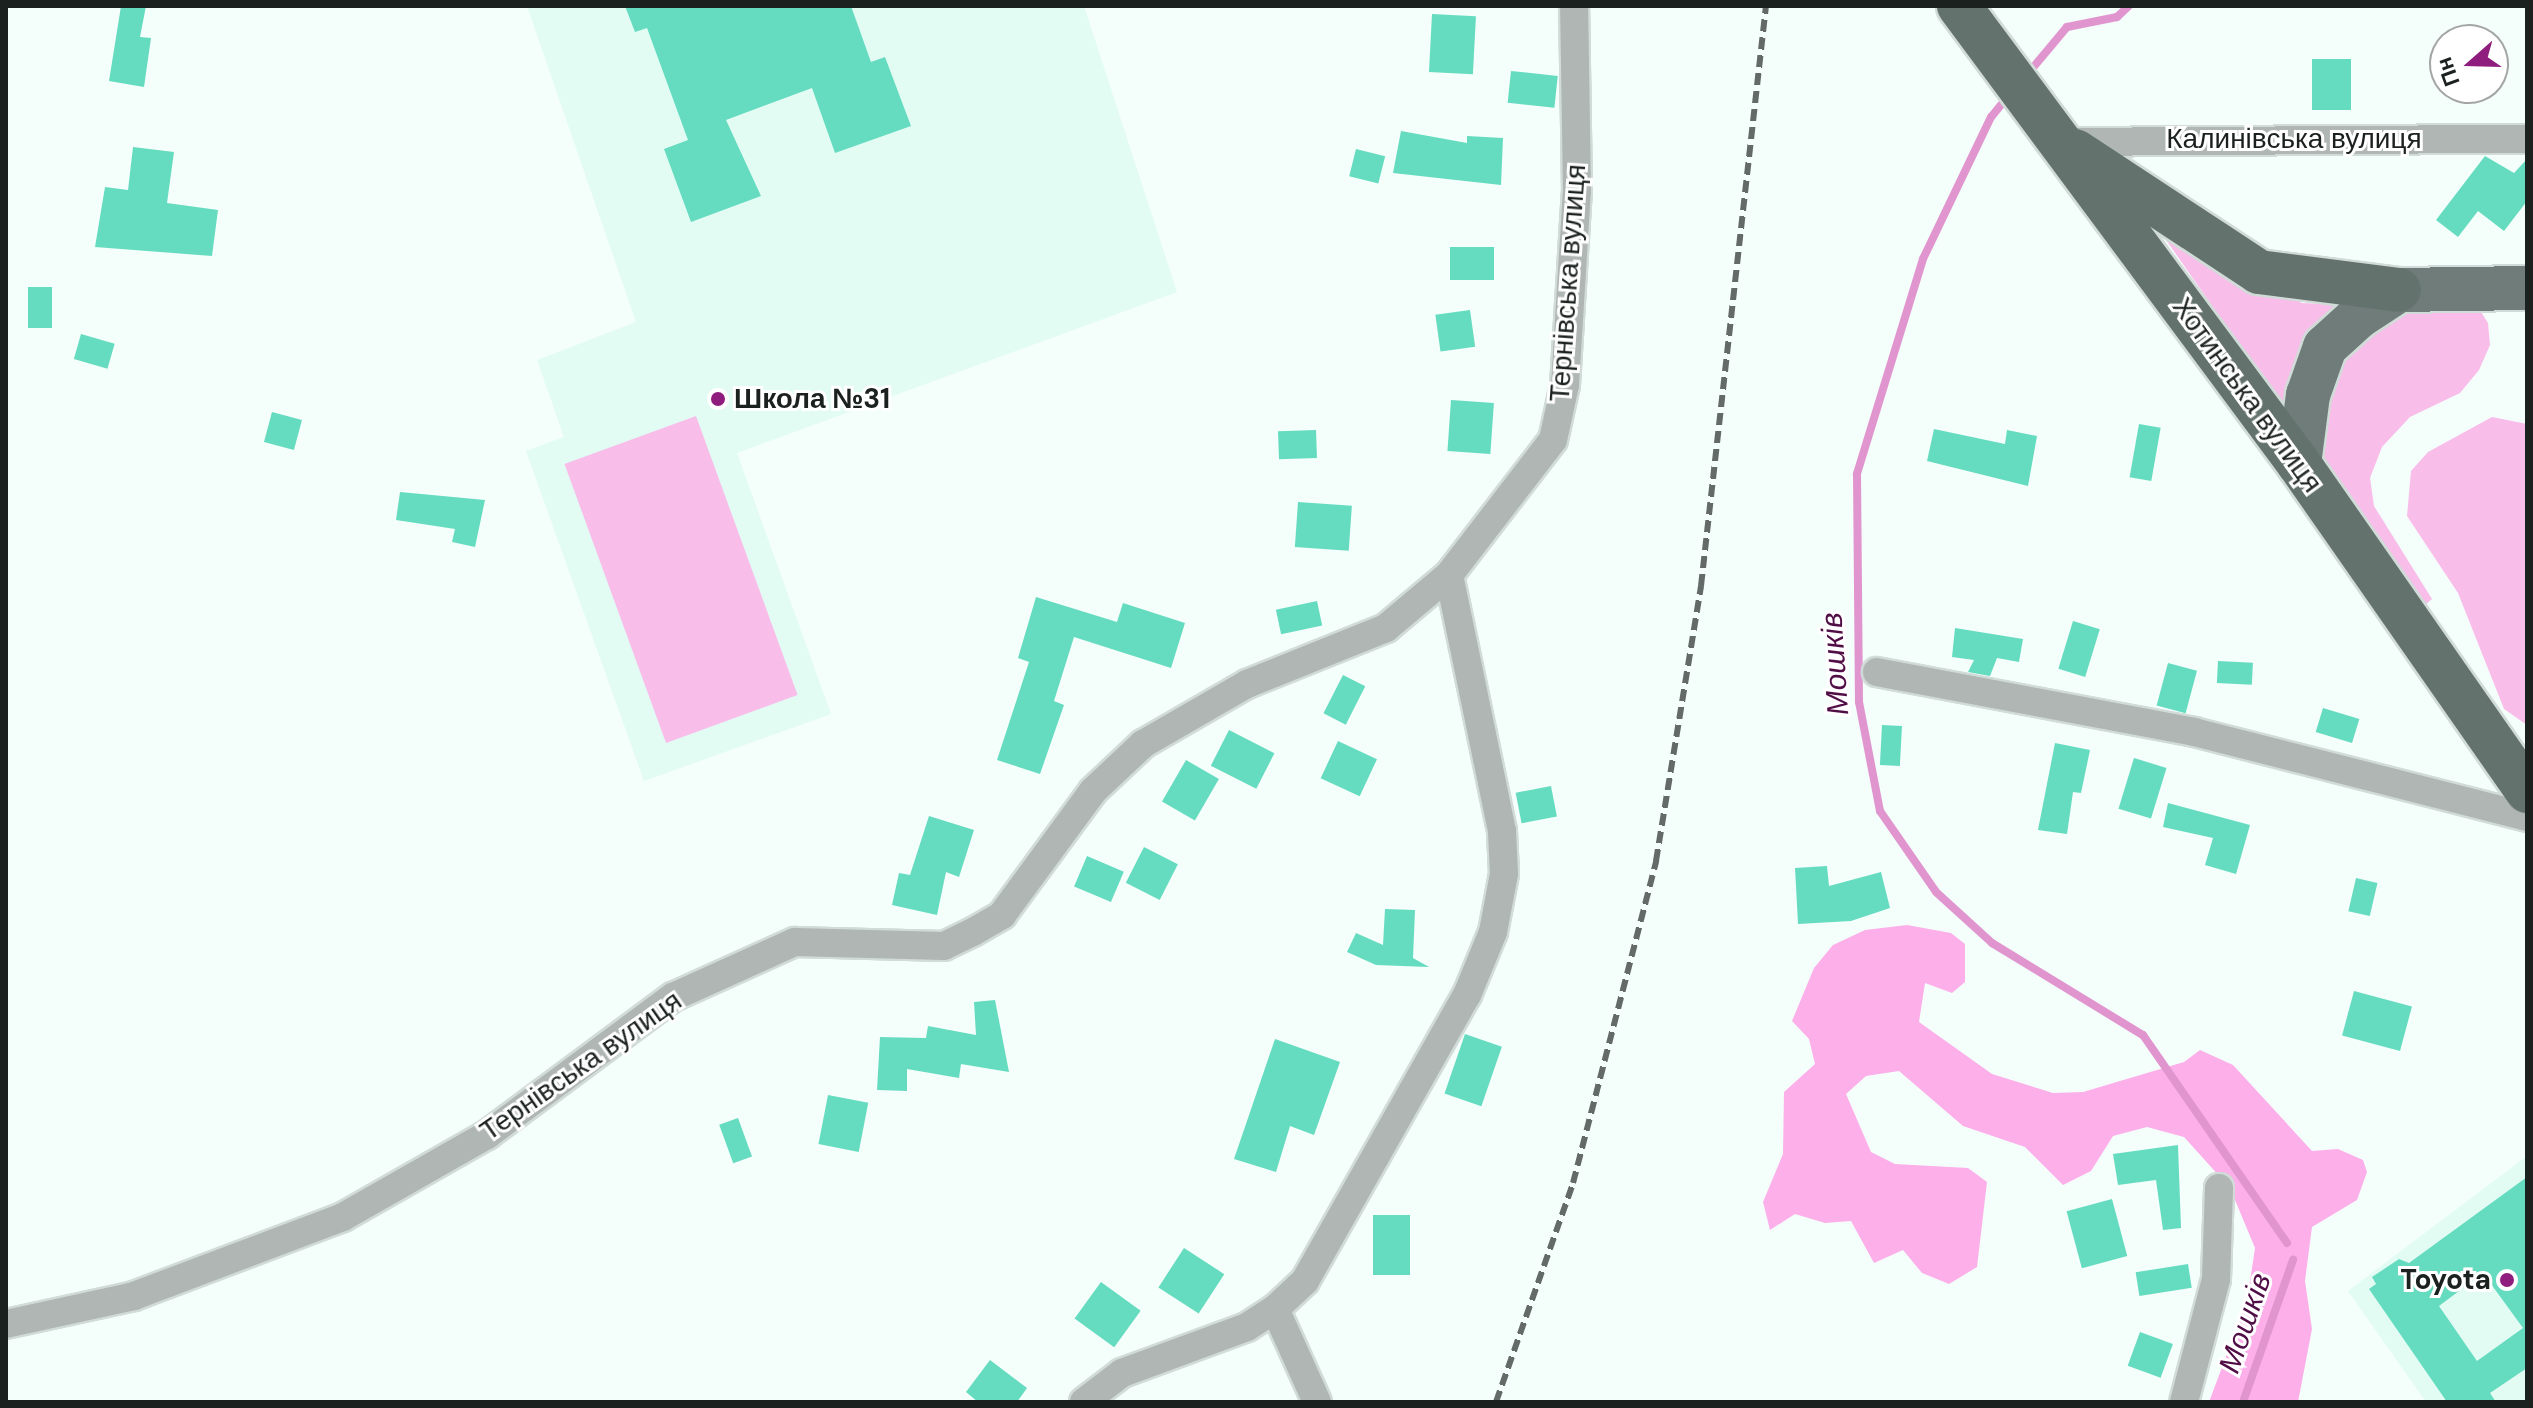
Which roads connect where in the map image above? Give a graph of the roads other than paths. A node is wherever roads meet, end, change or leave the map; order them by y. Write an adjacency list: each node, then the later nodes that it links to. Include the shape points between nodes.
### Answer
1 (1574, 6): 8 (street, Тернівська вулиця, via 1577,191 1565,385 1553,440)
2 (1972, 22): 3 (highway, Хотинська вулиця)
3 (2049, 129): 4 (street, Калинівська вулиця); 6 (highway, via 2161,200 2259,272); 7 (highway, Хотинська вулиця)
4 (2527, 139)
5 (2527, 288): 6 (main road)
6 (2399, 290): 7 (main road, via 2325,347 2308,395)
7 (2299, 464): 10 (highway, Хотинська вулиця)
8 (1449, 575): 14 (street, via 1502,831 1504,874 1493,932 1467,995 1366,1181 1305,1281); 15 (street, Тернівська вулиця, via 1386,628 1247,684 1143,744 1093,791 1002,915 973,932 944,946 795,942 673,997 487,1135 343,1217 134,1296)
9 (1877, 672): 12 (street, via 2194,732)
10 (2515, 753): 11 (highway, Хотинська вулиця)
11 (2527, 791)
12 (2527, 817)
13 (2219, 1188): 18 (street, via 2216,1279)
14 (1275, 1309): 16 (street, via 1247,1327 1122,1373); 17 (street)
15 (6, 1324)
16 (1084, 1402)
17 (1317, 1402)
18 (2184, 1402)

